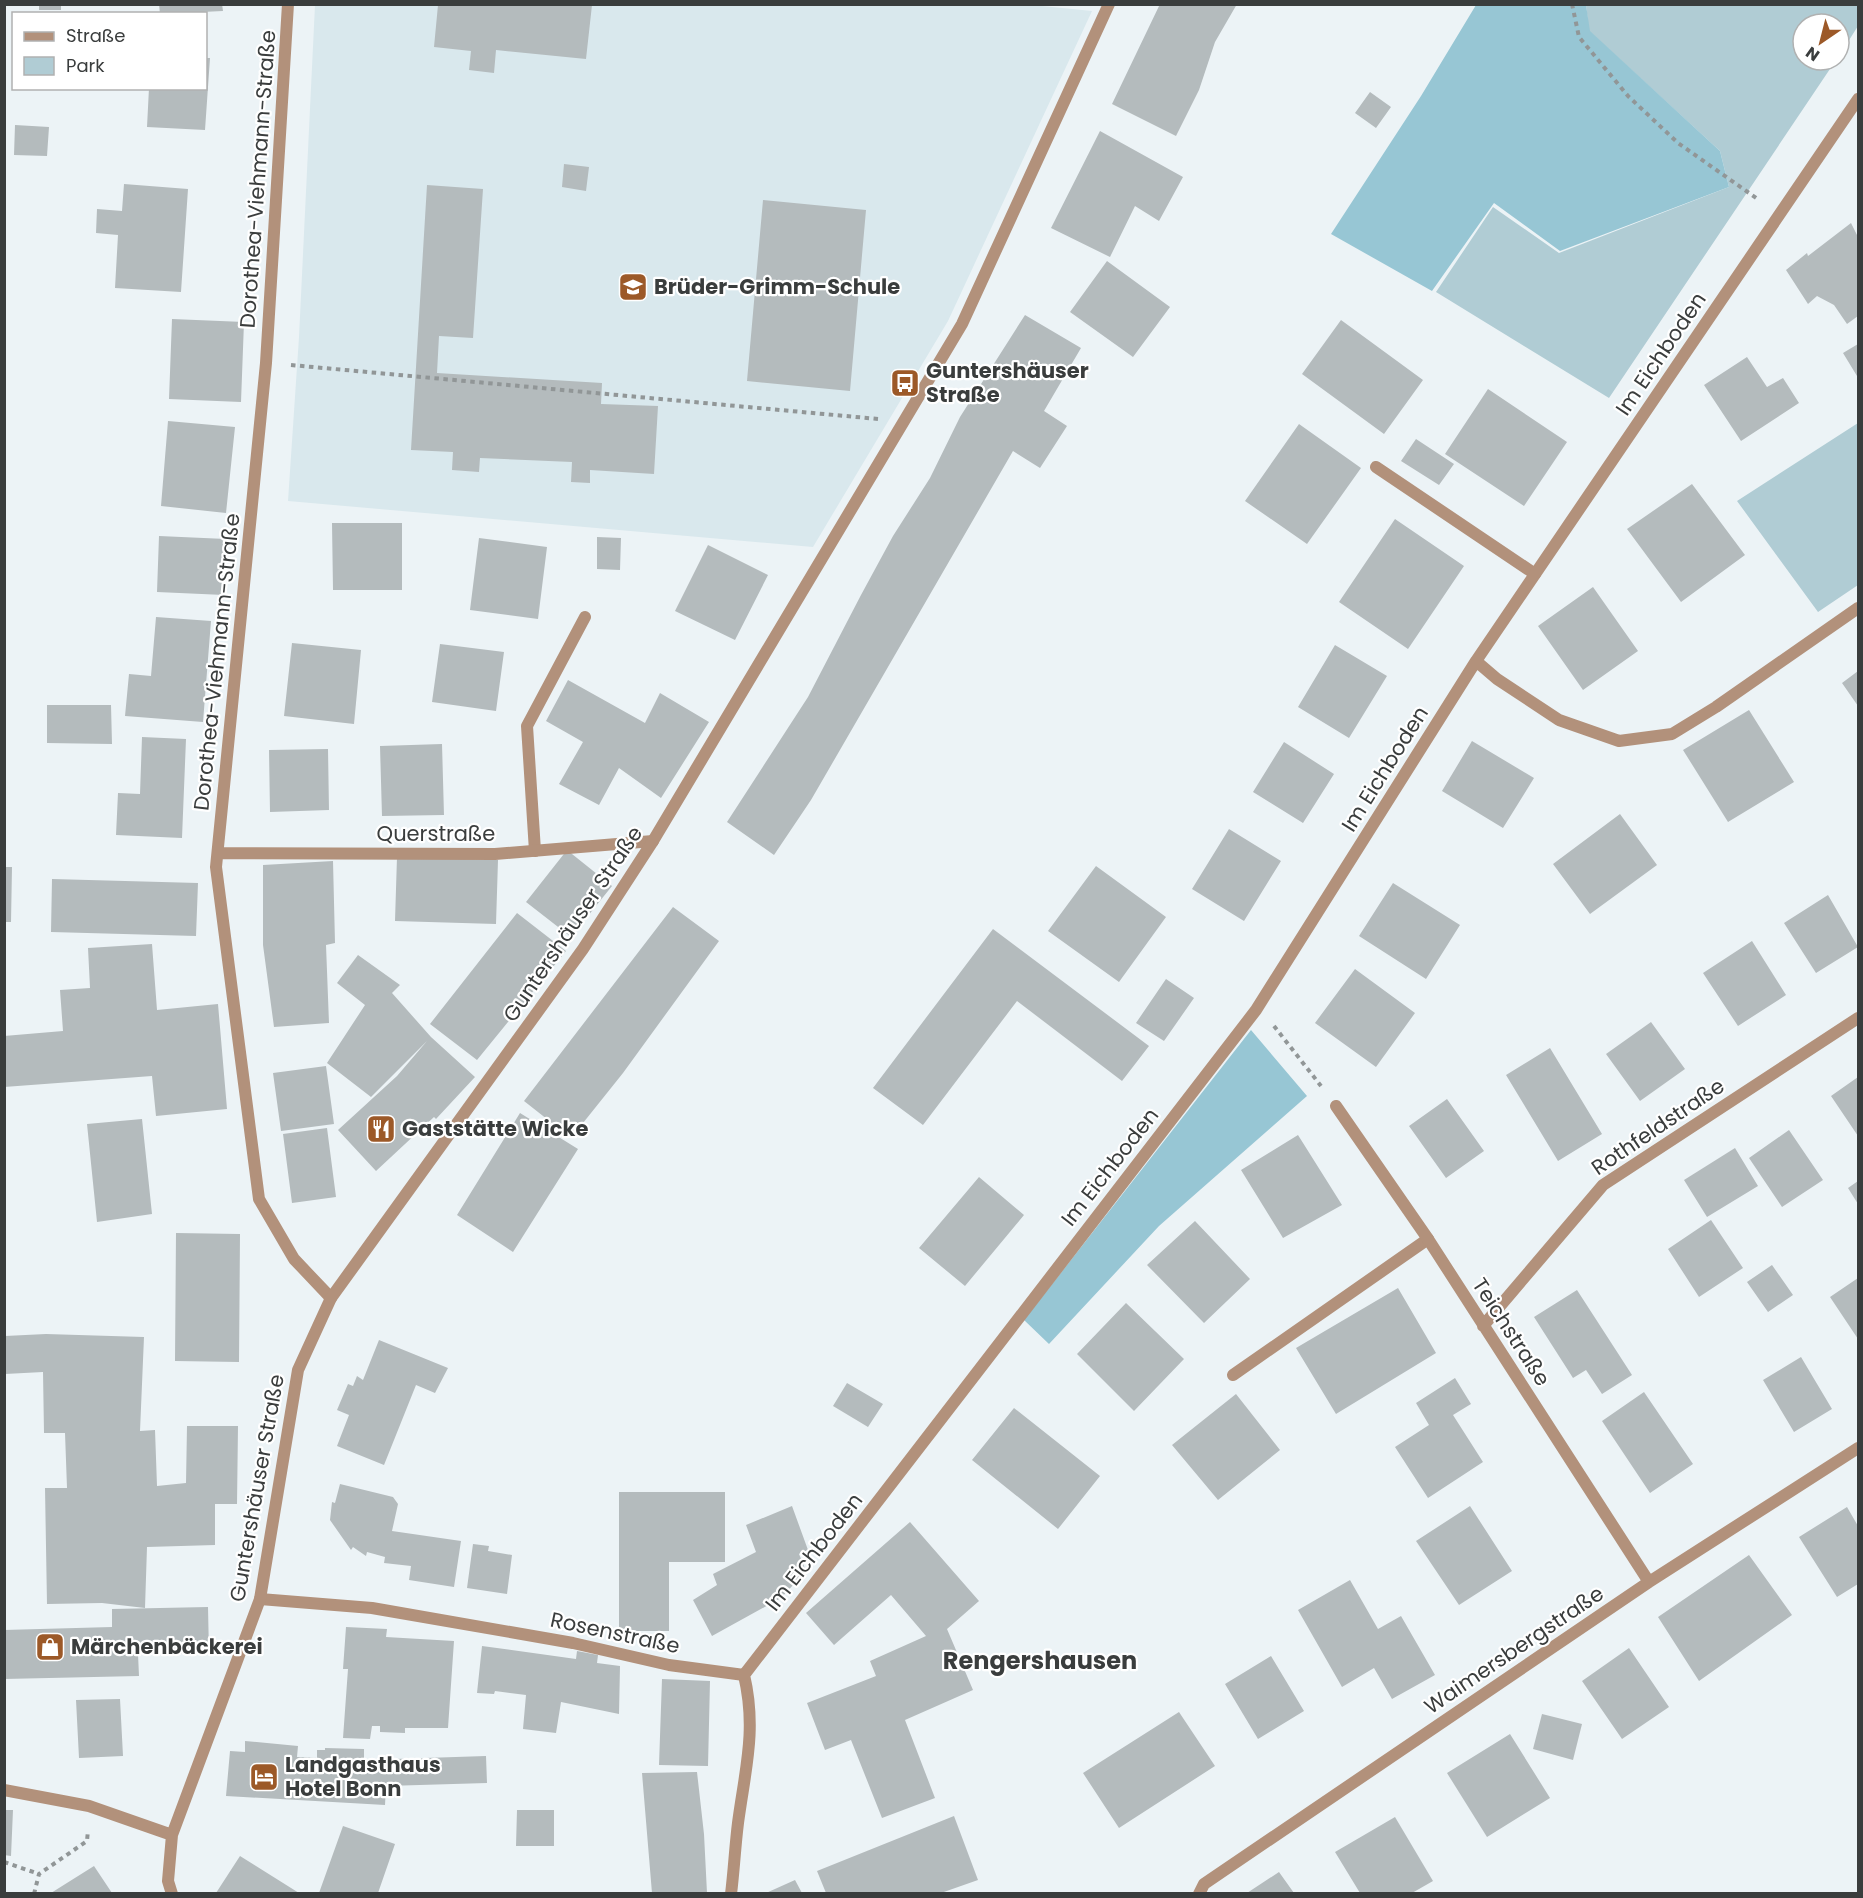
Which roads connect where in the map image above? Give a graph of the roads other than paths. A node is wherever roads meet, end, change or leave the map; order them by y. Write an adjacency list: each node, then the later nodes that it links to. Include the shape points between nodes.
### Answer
1 (288, 4): 11 (street, Dorothea-Viehmann-Straße, via 266,363)
2 (1109, 4): 9 (street, Guntershäuser Straße, via 963,324)
3 (1858, 99): 5 (street, Im Eichboden)
4 (1376, 467): 5 (street)
5 (1535, 574): 8 (street, Im Eichboden)
6 (1858, 608): 8 (street, via 1672,734 1629,740 1618,741 1559,720)
7 (585, 617): 10 (street, via 527,726)
8 (1476, 661): 21 (street, Im Eichboden, via 1256,1010)
9 (653, 841): 10 (street, Querstraße); 15 (street, Guntershäuser Straße, via 583,949)
10 (535, 851): 11 (street, Querstraße)
11 (218, 853): 15 (street, Dorothea-Viehmann-Straße, via 216,867 259,1199 294,1259)
12 (1858, 1018): 16 (street, Rothfeldstraße, via 1603,1185)
13 (1336, 1106): 14 (street, Teichstraße)
14 (1428, 1239): 16 (street, Teichstraße); 17 (street)
15 (331, 1298): 20 (street, Guntershäuser Straße, via 298,1370)
16 (1483, 1326): 19 (street, Teichstraße)
17 (1233, 1375)
18 (1858, 1448): 19 (street, Waimersbergstraße)
19 (1649, 1582): 26 (street, Waimersbergstraße, via 1204,1884)
20 (260, 1599): 21 (street, Rosenstraße, via 372,1608 562,1641 669,1665); 23 (street, Guntershäuser Straße)
21 (744, 1675): 25 (street, via 751,1705 751,1740)
22 (4, 1790): 23 (street, via 89,1806)
23 (172, 1835): 24 (street, Guntershäuser Straße, via 168,1881)
24 (172, 1893)
25 (731, 1893)
26 (1199, 1893)

